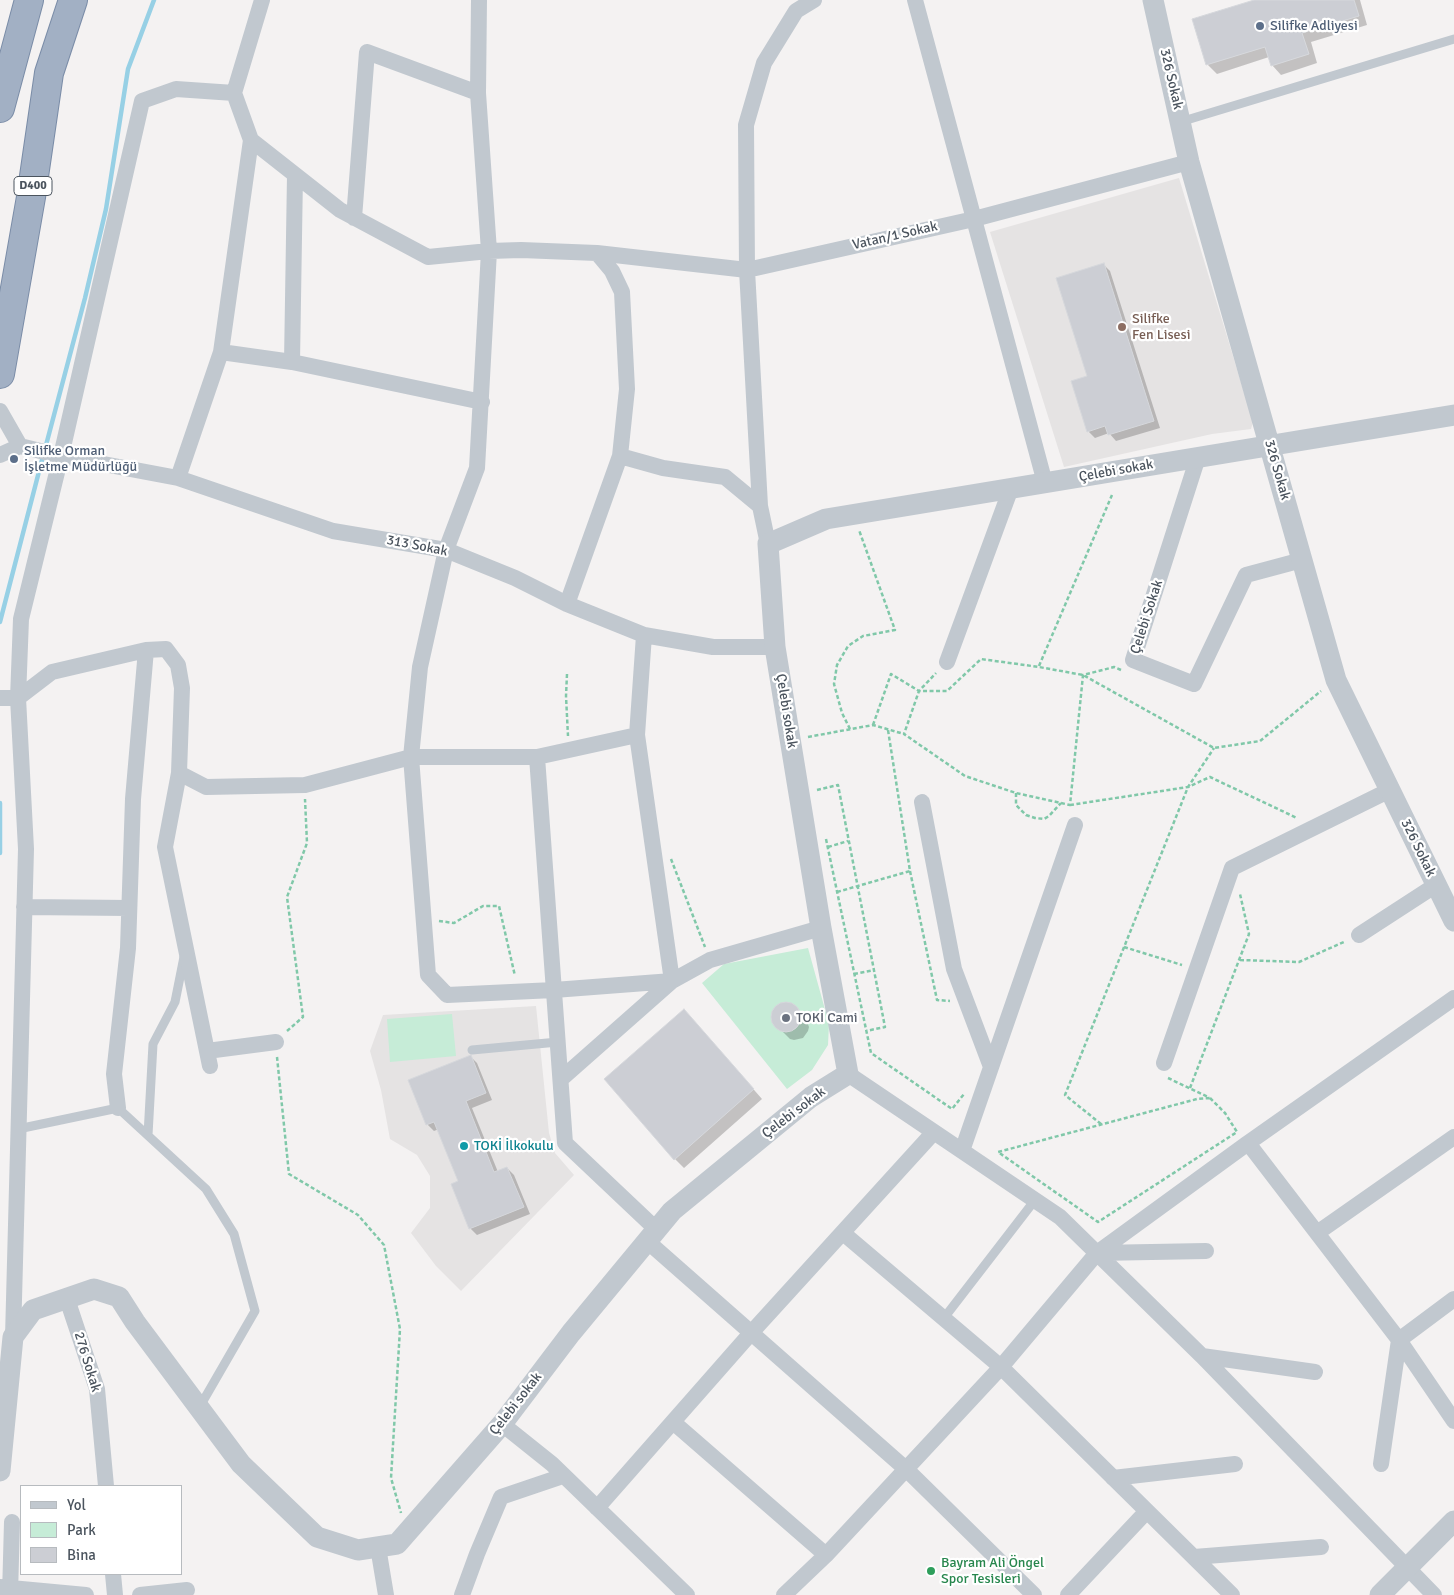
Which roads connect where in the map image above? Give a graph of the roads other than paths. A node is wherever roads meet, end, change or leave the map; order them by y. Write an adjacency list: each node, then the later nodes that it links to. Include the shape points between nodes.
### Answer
1 (28, 0): 11 (highway)
2 (73, 0): 23 (highway, D400, via 49,73)
3 (262, 0): 9 (street)
4 (479, 0): 10 (street)
5 (814, 0): 20 (street, via 796,11 764,63 746,125)
6 (915, 0): 17 (street)
7 (1152, 0): 12 (street, 326 Sokak)
8 (1454, 39): 12 (lane)
9 (234, 93): 13 (street); 29 (street, via 176,89 142,101)
10 (478, 93): 16 (street, via 367,52); 18 (street)
11 (0, 108)
12 (1180, 122): 14 (street, 326 Sokak)
13 (251, 140): 15 (street, Vatan/1 Sokak); 21 (street)
14 (1189, 162): 17 (street, Vatan/1 Sokak); 27 (street, 326 Sokak)
15 (295, 175): 16 (street, Vatan/1 Sokak); 22 (street)
16 (354, 218): 18 (street, Vatan/1 Sokak, via 428,257)
17 (974, 218): 20 (street, Vatan/1 Sokak); 34 (street)
18 (489, 251): 19 (street, Vatan/1 Sokak); 24 (street)
19 (597, 253): 20 (street, Vatan/1 Sokak); 31 (street, via 612,271 622,292 627,389)
20 (747, 270): 36 (street)
21 (221, 352): 22 (street); 33 (street)
22 (292, 362): 24 (street)
23 (0, 374)
24 (482, 402): 38 (street, via 477,468)
25 (0, 411): 28 (street)
26 (1454, 415): 27 (street, Çelebi sokak)
27 (1270, 445): 32 (street, Çelebi sokak); 39 (street, 326 Sokak)
28 (26, 447): 29 (street, 313 Sokak); 30 (street)
29 (57, 454): 33 (street, 313 Sokak); 46 (street, via 22,619)
30 (0, 455)
31 (620, 456): 36 (street, via 663,468 724,477); 40 (street)
32 (1198, 457): 34 (street, Çelebi sokak); 39 (street, Çelebi Sokak, via 1133,660 1194,684 1246,575)
33 (178, 478): 38 (street, 313 Sokak, via 333,531)
34 (1044, 483): 35 (street, Çelebi sokak)
35 (1011, 488): 37 (street, Çelebi sokak, via 826,519); 44 (street)
36 (760, 506): 37 (street)
37 (768, 544): 42 (street, Çelebi sokak)
38 (446, 550): 40 (street, 313 Sokak, via 515,578); 48 (street, via 420,667)
39 (1302, 560): 51 (street, 326 Sokak, via 1336,680)
40 (567, 604): 41 (street, 313 Sokak)
41 (644, 635): 42 (street, 313 Sokak, via 713,647); 47 (street)
42 (775, 648): 58 (street, Çelebi sokak)
43 (146, 650): 46 (street, via 52,672); 50 (street, via 166,649 178,665 182,688); 56 (street, via 133,799)
44 (947, 662)
45 (0, 698): 46 (street)
46 (18, 698): 55 (street, via 26,849)
47 (637, 735): 49 (street); 61 (street)
48 (411, 757): 49 (street); 50 (street, via 305,785 206,787); 62 (street, via 428,975 446,995)
49 (537, 757): 62 (street)
50 (179, 773): 60 (street, via 165,847)
51 (1390, 790): 54 (street, 326 Sokak); 67 (street, via 1232,868)
52 (922, 802): 68 (street, via 954,969)
53 (1075, 825): 68 (street)
54 (1436, 885): 57 (street, 326 Sokak); 59 (street)
55 (24, 907): 56 (street); 72 (street)
56 (129, 908): 71 (street, via 128,948 114,1074)
57 (1454, 921)
58 (821, 928): 61 (street, via 710,960); 69 (street, Çelebi sokak)
59 (1359, 935)
60 (186, 945): 64 (street, via 208,1058); 74 (lane, via 175,1002 153,1044)
61 (672, 981): 62 (street); 70 (street)
62 (554, 990): 65 (street)
63 (1454, 998): 76 (street)
64 (276, 1042)
65 (558, 1042): 66 (lane); 70 (street)
66 (472, 1050)
67 (1164, 1063)
68 (991, 1067): 77 (street)
69 (848, 1074): 73 (street); 81 (street, Çelebi sokak, via 811,1097 672,1211)
70 (561, 1079): 81 (street, via 565,1143)
71 (118, 1108): 72 (lane); 74 (lane)
72 (18, 1129): 82 (street)
73 (934, 1132): 77 (street); 79 (street)
74 (148, 1135): 94 (lane, via 206,1189 234,1234 255,1311)
75 (1454, 1136): 80 (street)
76 (1248, 1143): 80 (street); 84 (street)
77 (962, 1151): 78 (street)
78 (1035, 1200): 84 (street, via 1060,1217); 87 (lane)
79 (843, 1232): 87 (street); 88 (street)
80 (1317, 1234): 90 (street)
81 (652, 1236): 88 (street); 97 (street, Çelebi sokak, via 571,1333)
82 (7, 1246): 89 (street)
83 (1206, 1251): 84 (street)
84 (1097, 1253): 91 (street); 92 (street)
85 (67, 1299): 89 (street, Çelebi sokak, via 33,1310); 94 (street, Çelebi sokak, via 94,1289 119,1297); 104 (street, 276 Sokak, via 97,1389)
86 (1454, 1300): 90 (street)
87 (944, 1318): 92 (street)
88 (751, 1333): 96 (street); 100 (street)
89 (13, 1337): 101 (street)
90 (1399, 1340): 95 (street); 99 (street)
91 (1202, 1356): 93 (street); 113 (street)
92 (1001, 1367): 100 (street); 103 (street)
93 (1315, 1372)
94 (199, 1409): 109 (street, Çelebi sokak, via 241,1464 317,1537 358,1550)
95 (1454, 1421)
96 (673, 1422): 105 (street); 111 (street)
97 (502, 1424): 102 (street); 109 (street, Çelebi sokak, via 397,1544)
98 (1235, 1464): 103 (street)
99 (1381, 1464)
100 (907, 1470): 111 (street); 124 (street)
101 (0, 1471)
102 (563, 1476): 105 (street); 121 (street, via 501,1497)
103 (1113, 1478): 106 (street)
104 (106, 1485)
105 (597, 1508): 122 (street)
106 (1147, 1512): 112 (street); 125 (street)
107 (1454, 1521): 113 (street)
108 (12, 1522): 115 (street)
109 (378, 1547): 120 (street)
110 (1321, 1547): 112 (street)
111 (826, 1555): 123 (street)
112 (1194, 1558): 126 (street)
113 (1408, 1568): 127 (street); 128 (street)
114 (114, 1575): 118 (street)
115 (7, 1590): 117 (street)
116 (186, 1590): 119 (street)
117 (86, 1595)
118 (115, 1595)
119 (140, 1595)
120 (386, 1595)
121 (462, 1595)
122 (687, 1595)
123 (784, 1595)
124 (1034, 1595)
125 (1068, 1595)
126 (1232, 1595)
127 (1380, 1595)
128 (1434, 1595)

